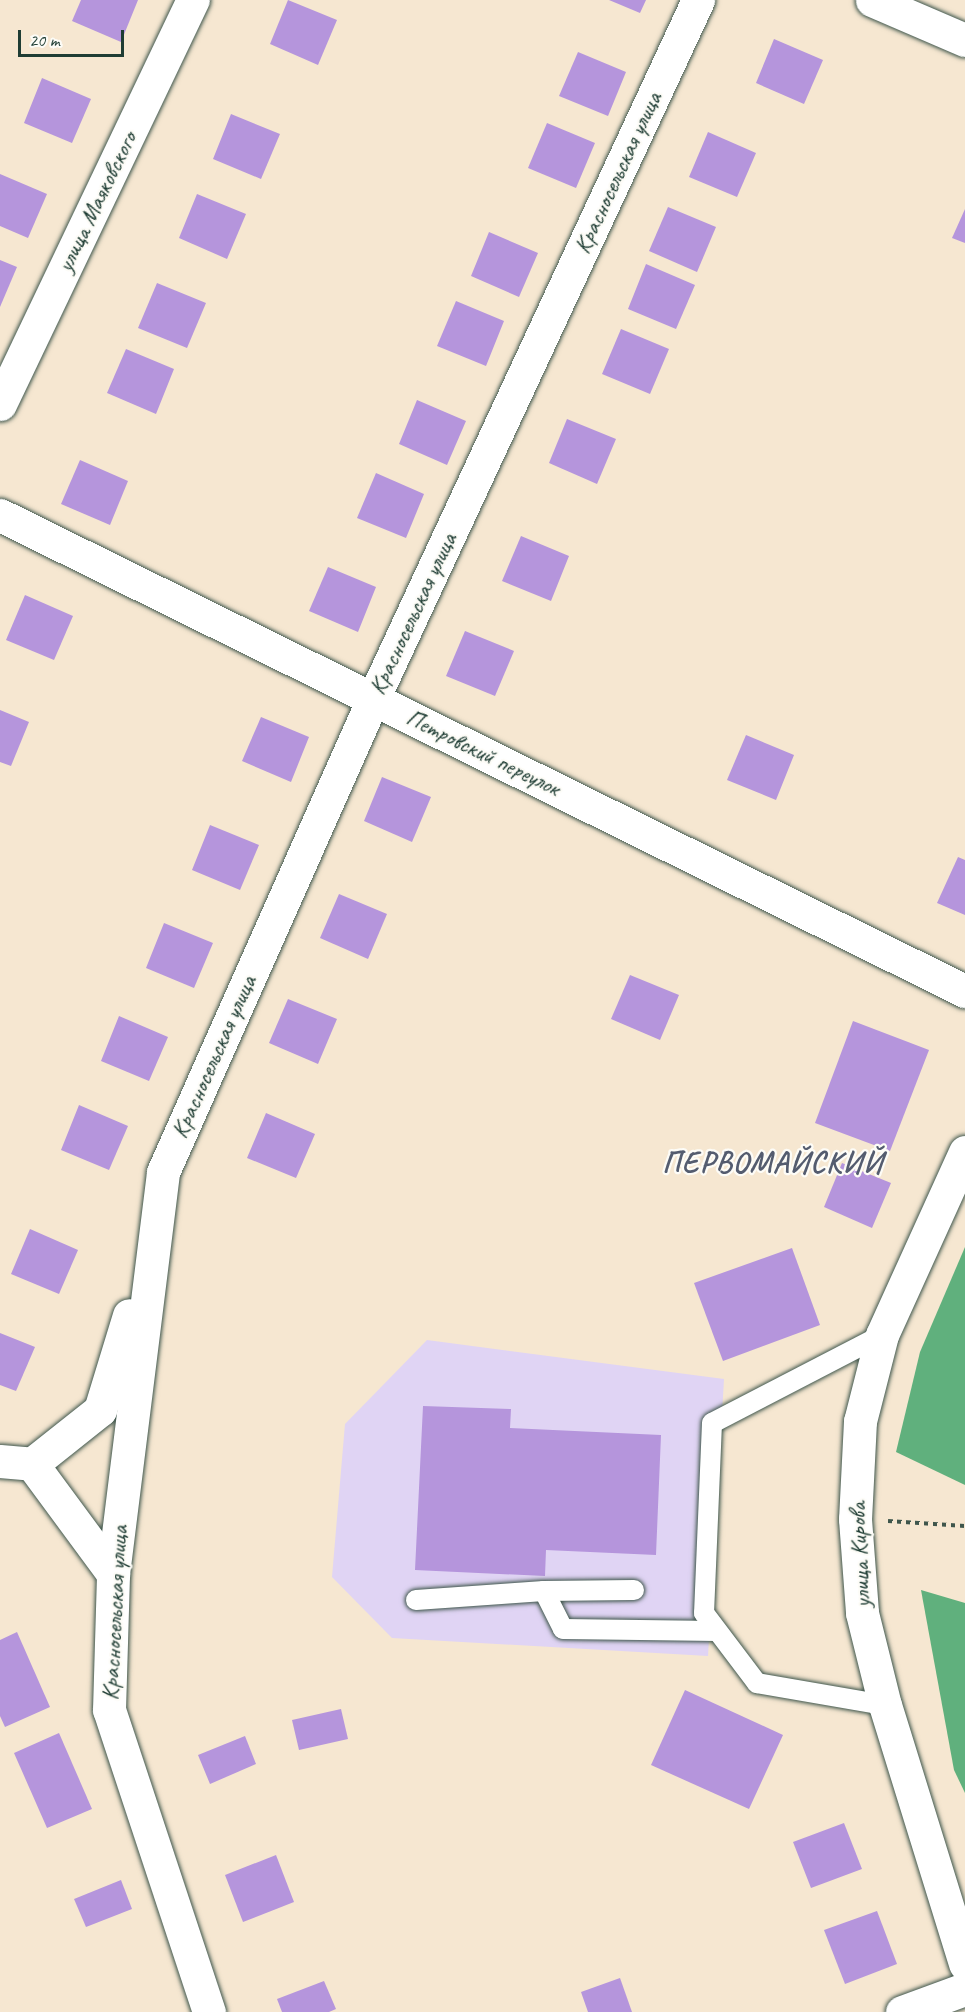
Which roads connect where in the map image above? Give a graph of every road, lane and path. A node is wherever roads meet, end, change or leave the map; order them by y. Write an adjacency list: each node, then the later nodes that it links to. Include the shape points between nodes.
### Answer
1 (193, 0): 5 (street, улица Маяковского)
2 (698, 0): 7 (street, Красносельская улица)
3 (872, 0): 4 (street)
4 (965, 40)
5 (0, 404)
6 (0, 515): 7 (street, Петровский переулок)
7 (373, 699): 8 (street, Петровский переулок); 10 (street, Красносельская улица, via 163,1172)
8 (965, 991)
9 (965, 1152): 11 (street, улица Кирова)
10 (154, 1236): 13 (street, Красносельская улица, via 100,1410); 16 (street, Красносельская улица)
11 (882, 1335): 14 (street, улица Кирова, via 860,1421); 20 (lane, via 712,1423 704,1613)
12 (0, 1461): 13 (street)
13 (32, 1464): 16 (street)
14 (855, 1519): 15 (path); 21 (street, улица Кирова, via 862,1613)
15 (965, 1526)
16 (113, 1574): 24 (street, Красносельская улица, via 109,1710)
17 (634, 1590): 18 (lane)
18 (544, 1591): 19 (lane); 20 (lane, via 563,1629)
19 (416, 1600)
20 (717, 1631): 21 (lane, via 757,1683)
21 (885, 1705): 22 (street, улица Кирова)
22 (965, 1964)
23 (965, 1989): 25 (street)
24 (209, 2012)
25 (902, 2012)

